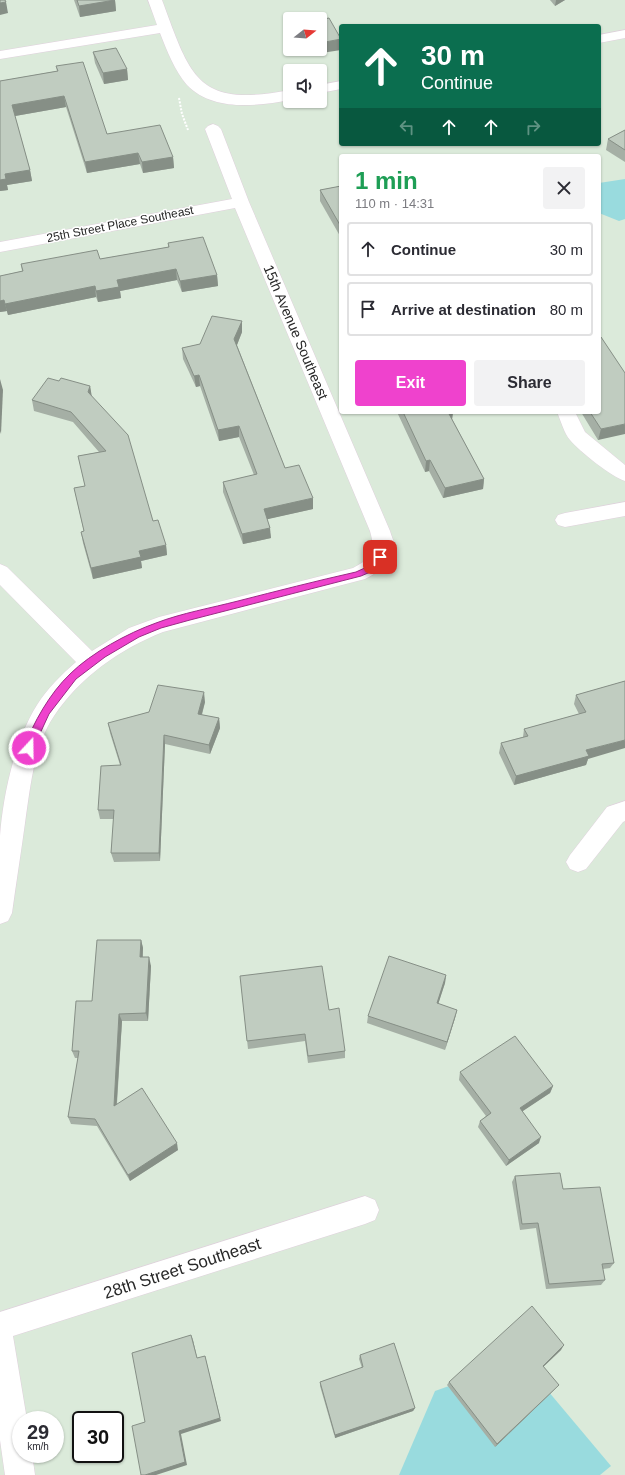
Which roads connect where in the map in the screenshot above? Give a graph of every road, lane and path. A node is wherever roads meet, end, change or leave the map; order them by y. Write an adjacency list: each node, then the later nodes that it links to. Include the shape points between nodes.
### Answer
1 (154, 0): 2 (street)
2 (166, 28): 5 (street); 9 (street, via 190,80 212,95 227,100 247,101)
3 (625, 34): 4 (street)
4 (601, 39)
5 (0, 56)
6 (339, 85): 7 (street)
7 (327, 88)
8 (179, 94): 11 (path)
9 (283, 96)
10 (213, 129): 12 (street, 15th Avenue Southeast)
11 (188, 130)
12 (241, 202): 13 (street, 25th Street Place Southeast); 19 (street, 15th Avenue Southeast, via 384,545 380,557 372,568 358,574 159,625 136,634)
13 (0, 247)
14 (567, 414): 15 (street, via 577,436)
15 (625, 474)
16 (625, 509): 17 (street)
17 (565, 520)
18 (0, 572): 19 (street)
19 (90, 663): 21 (street, via 73,676 45,711 21,772)
20 (625, 811): 22 (street, via 615,814)
21 (6, 827): 23 (street)
22 (578, 862)
23 (0, 913)
24 (365, 1210): 25 (street, 28th Street Southeast)
25 (0, 1326)
26 (0, 1339): 27 (street)
27 (20, 1475)

